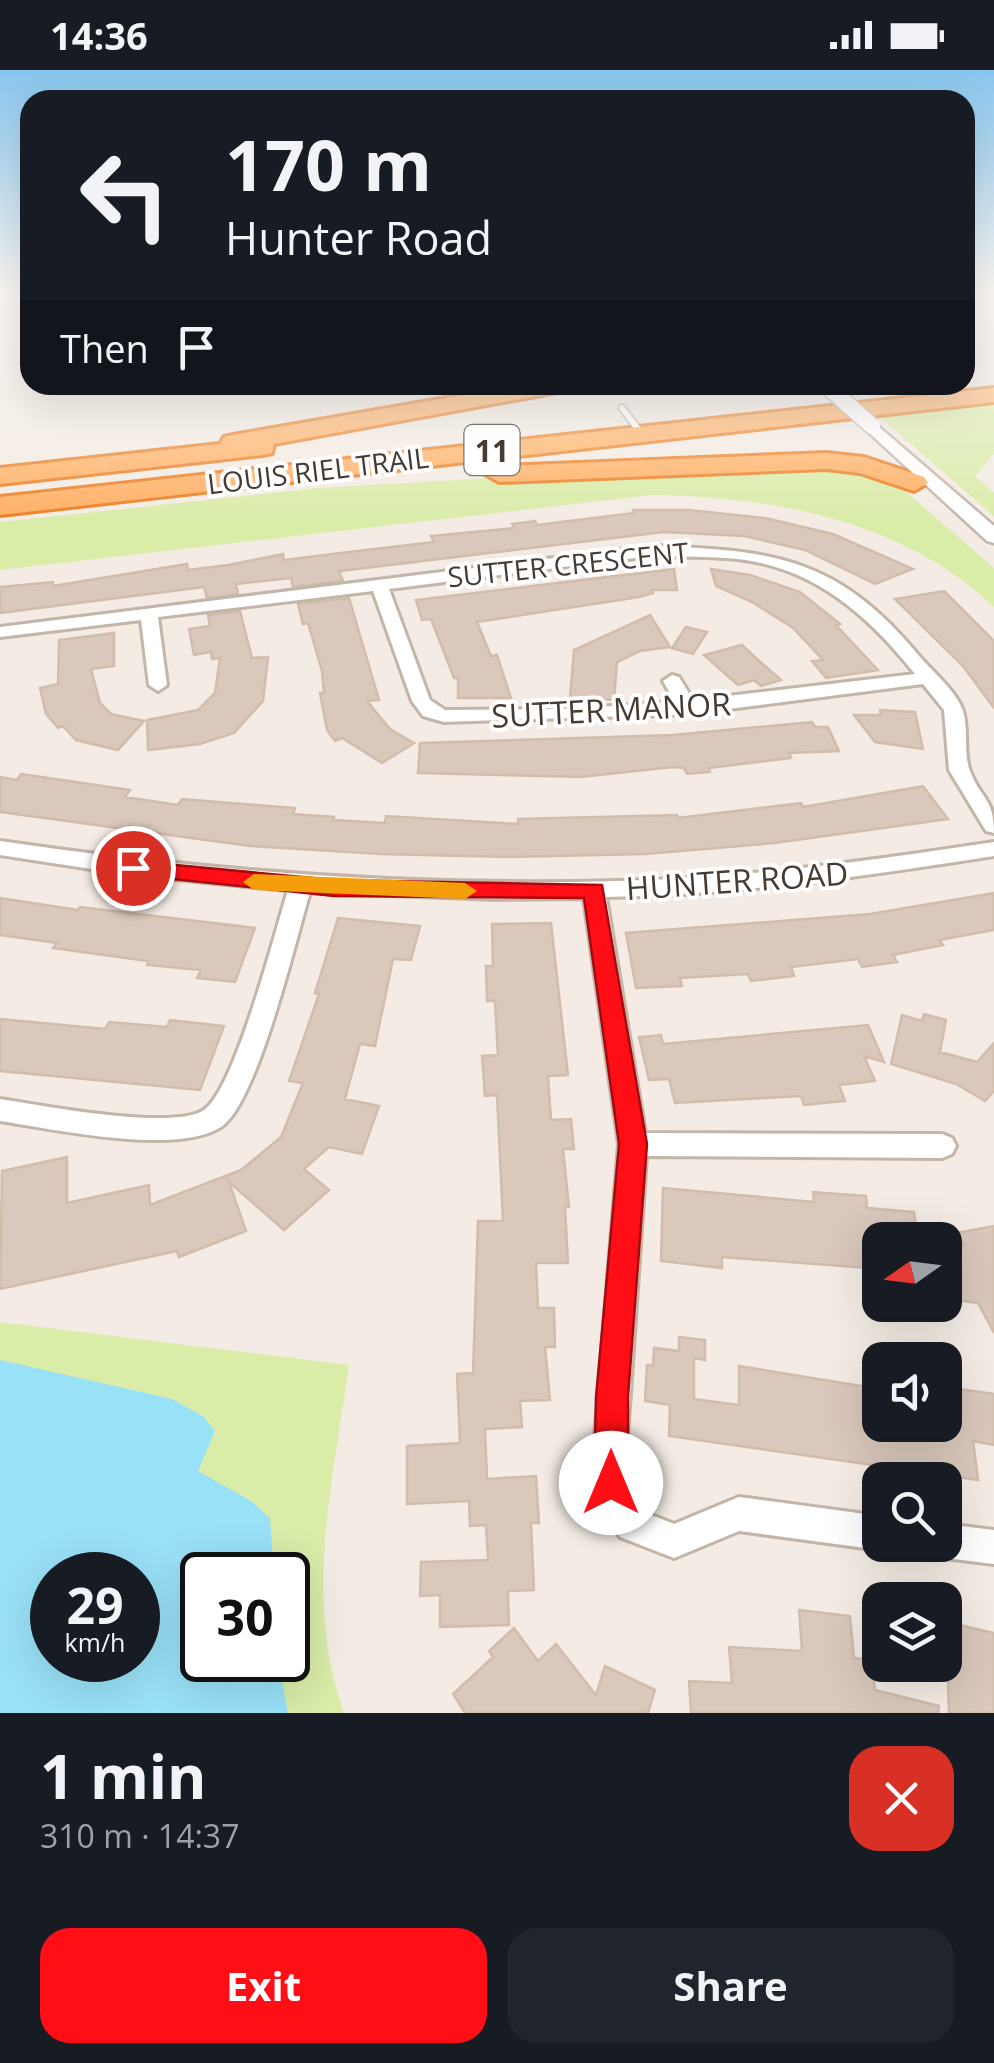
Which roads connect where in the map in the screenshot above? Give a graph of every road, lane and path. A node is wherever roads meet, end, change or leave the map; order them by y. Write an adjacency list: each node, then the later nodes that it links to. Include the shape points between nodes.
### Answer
1 (504, 395): 8 (highway, via 288,435)
2 (827, 395): 12 (street, bridge, via 872,426)
3 (994, 395): 7 (highway, LOUIS RIEL TRAIL / 11)
4 (659, 404): 5 (highway)
5 (612, 409): 7 (lane)
6 (524, 418): 8 (highway, LOUIS RIEL TRAIL / 11)
7 (640, 433): 10 (highway, LOUIS RIEL TRAIL / 11)
8 (0, 475)
9 (914, 483): 10 (highway, via 864,465 826,461); 13 (street)
10 (154, 490): 11 (highway, LOUIS RIEL TRAIL / 11)
11 (0, 506)
12 (994, 537)
13 (994, 557)
14 (380, 586): 15 (street, SUTTER CRESCENT); 17 (street, SUTTER CRESCENT, via 651,550 742,554 818,576 852,596); 20 (street, SUTTER MANOR, via 430,712 539,716)
15 (150, 614): 16 (street, SUTTER CRESCENT); 19 (street)
16 (0, 632)
17 (927, 678): 20 (street, SUTTER MANOR); 21 (street, SUTTER CRESCENT, via 953,708 959,770)
18 (672, 681): 20 (street)
19 (158, 686)
20 (689, 708)
21 (994, 826)
22 (0, 848): 24 (street, HUNTER ROAD)
23 (994, 849): 25 (street, HUNTER ROAD, via 793,879)
24 (301, 886): 25 (street, HUNTER ROAD); 26 (street, via 238,1085 209,1121 156,1128)
25 (594, 890): 27 (street)
26 (0, 1110)
27 (633, 1144): 28 (street); 29 (street, via 611,1438 611,1483 632,1524 674,1541 739,1514)
28 (942, 1146)
29 (862, 1530)
30 (962, 1543): 31 (street)
31 (994, 1547)

